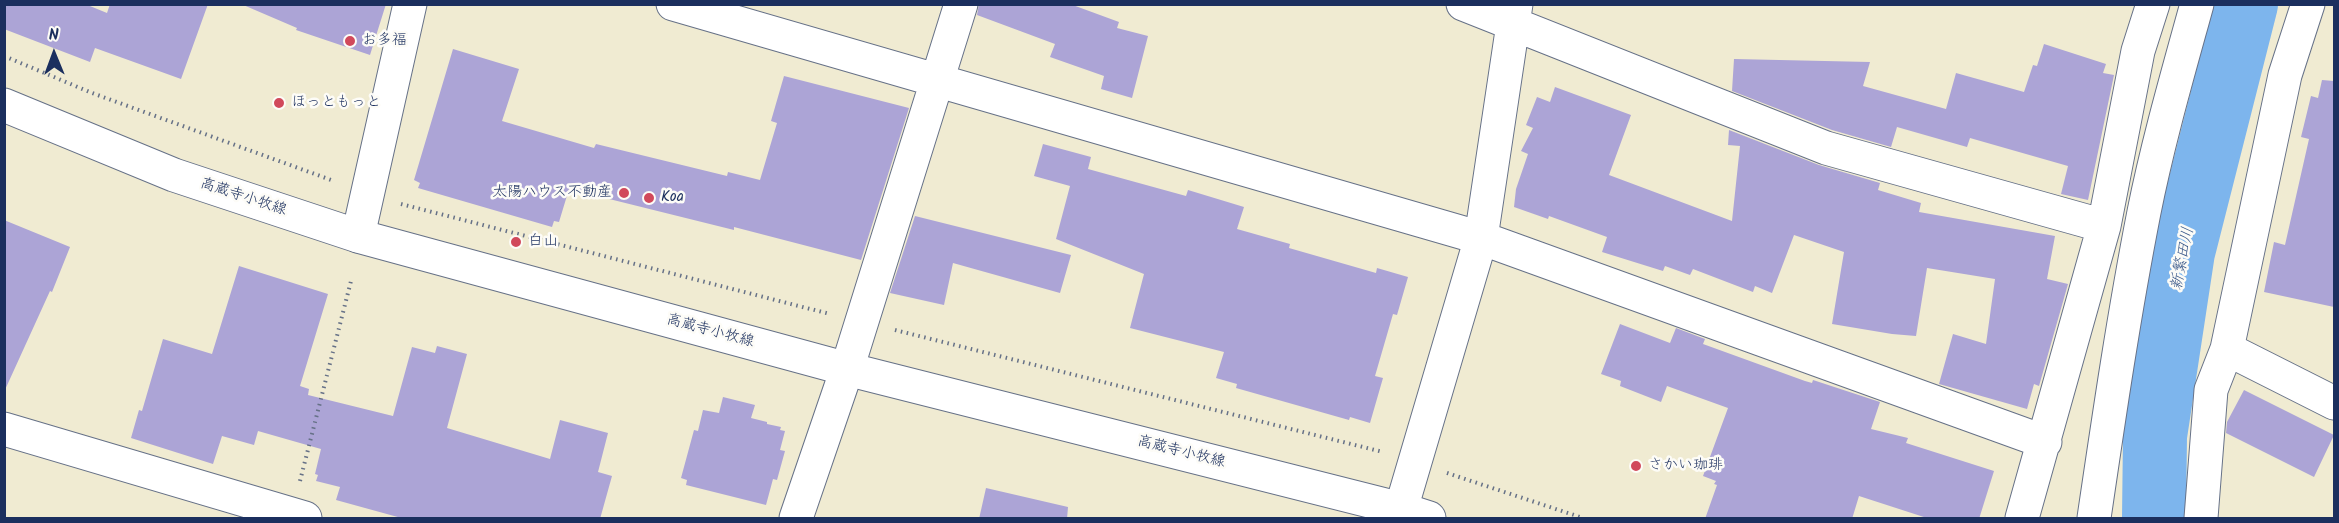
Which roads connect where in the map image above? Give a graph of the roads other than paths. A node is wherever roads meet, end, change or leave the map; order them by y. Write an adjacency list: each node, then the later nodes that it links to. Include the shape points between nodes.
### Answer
1 (410, 4): 12 (street)
2 (673, 4): 9 (street)
3 (961, 4): 9 (street)
4 (1463, 4): 8 (street)
5 (2152, 4): 11 (street, via 2138,51)
6 (2197, 4): 23 (street, via 2145,212 2112,391)
7 (2308, 4): 14 (street, via 2285,75)
8 (1515, 14): 11 (street, via 1826,148); 13 (street)
9 (937, 81): 13 (street); 15 (street)
10 (4, 105): 12 (street, 高蔵寺小牧線, via 174,175)
11 (2104, 226): 18 (street)
12 (358, 236): 15 (street, 高蔵寺小牧線)
13 (1481, 238): 18 (street); 19 (street, via 1414,462)
14 (2227, 349): 16 (street); 24 (street, via 2211,390)
15 (847, 369): 19 (street, 高蔵寺小牧線); 21 (street)
16 (2334, 403)
17 (4, 429): 20 (street)
18 (2045, 442): 22 (street)
19 (1415, 514)
20 (298, 516)
21 (796, 519)
22 (2022, 519)
23 (2094, 519)
24 (2202, 519)

